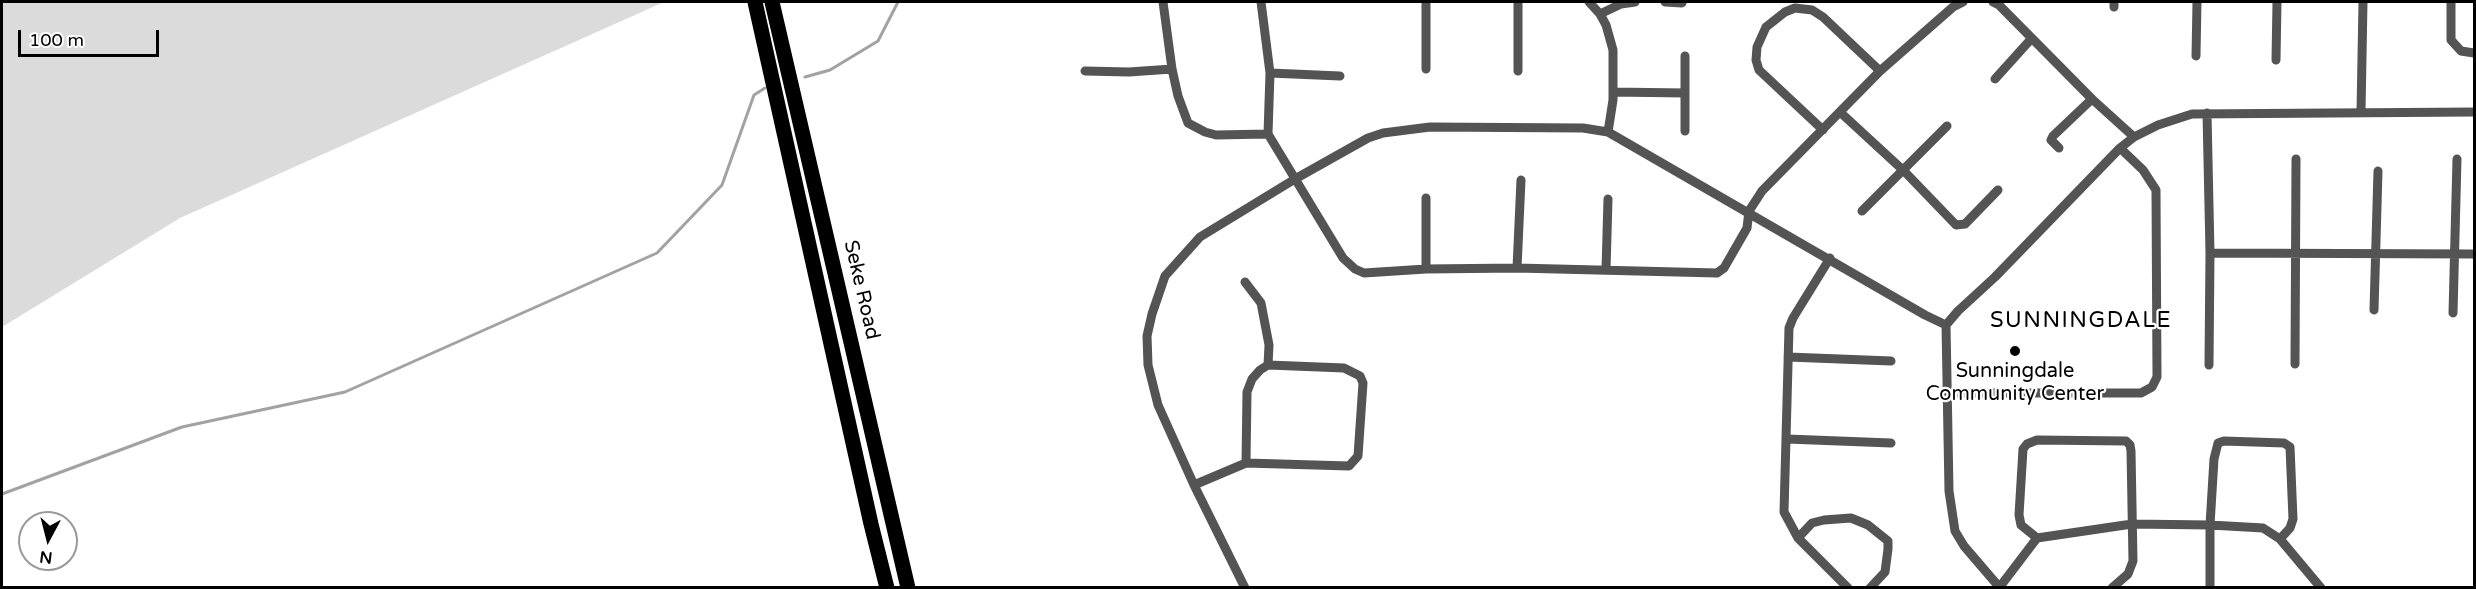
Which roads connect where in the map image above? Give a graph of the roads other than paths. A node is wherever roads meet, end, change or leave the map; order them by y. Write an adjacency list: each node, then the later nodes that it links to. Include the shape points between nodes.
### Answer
1 (755, 2): 86 (main road, Seke Road)
2 (772, 2): 87 (main road, Seke Road)
3 (1163, 2): 23 (street)
4 (1261, 2): 28 (street)
5 (1426, 2): 24 (street)
6 (1518, 2): 26 (street)
7 (1589, 2): 17 (street)
8 (1635, 2): 17 (street)
9 (1665, 2): 16 (street)
10 (1963, 2): 27 (street)
11 (1993, 2): 18 (street)
12 (2197, 2): 21 (street)
13 (2277, 2): 22 (street)
14 (2363, 2): 34 (street)
15 (2451, 2): 19 (street, via 2451,40 2461,51)
16 (1682, 3)
17 (1600, 14): 31 (street, via 1611,38)
18 (2032, 38): 30 (street); 33 (street)
19 (2475, 53)
20 (1685, 56): 32 (street)
21 (2196, 56)
22 (2276, 60)
23 (1172, 69): 25 (street); 42 (street, via 1188,123 1198,130 1216,135)
24 (1426, 69)
25 (1084, 70)
26 (1518, 71)
27 (1880, 71): 35 (street); 39 (street, via 1812,10 1795,8 1766,27 1757,46 1759,70)
28 (1270, 73): 29 (street); 42 (street)
29 (1340, 76)
30 (1995, 79)
31 (1613, 92): 32 (street); 41 (street)
32 (1685, 93): 40 (street)
33 (2092, 99): 43 (street); 44 (street, via 2053,136 2051,140)
34 (2361, 111): 36 (street); 37 (street)
35 (1841, 112): 39 (street); 48 (street)
36 (2475, 112)
37 (2207, 113): 43 (street, via 2168,121); 58 (street)
38 (1947, 126): 48 (street)
39 (1823, 130): 55 (street, via 1762,191)
40 (1685, 131)
41 (1608, 132): 50 (street, via 1560,128 1399,129 1368,138); 55 (street)
42 (1268, 134): 50 (street)
43 (2133, 137): 45 (street)
44 (2059, 148)
45 (2120, 148): 69 (street); 75 (street, via 2143,170 2156,190 2157,377 2152,387 2140,393)
46 (2296, 159): 59 (street)
47 (2457, 159): 60 (street)
48 (1904, 171): 52 (street, via 1956,225 1965,224); 56 (street)
49 (2378, 171): 57 (street)
50 (1295, 179): 64 (street, via 1343,258 1354,269 1364,273); 79 (street, via 1200,237 1165,276 1152,314 1148,336 1151,381)
51 (1521, 180): 63 (street)
52 (1998, 190)
53 (1426, 198): 64 (street)
54 (1608, 199): 65 (street)
55 (1749, 212): 62 (street); 65 (street, via 1747,228 1724,268 1717,273)
56 (1862, 212)
57 (2376, 252): 59 (street); 60 (street); 67 (street)
58 (2210, 253): 59 (street); 74 (street)
59 (2296, 253): 72 (street)
60 (2456, 253): 61 (street); 68 (street)
61 (2475, 254)
62 (1830, 258): 69 (street); 70 (street, via 1793,318)
63 (1517, 268): 64 (street); 65 (street)
64 (1426, 269)
65 (1606, 270)
66 (1245, 282): 73 (street, via 1261,303 1269,345)
67 (2374, 310)
68 (2453, 312)
69 (1946, 325): 75 (street)
70 (1788, 357): 71 (street); 76 (street)
71 (1891, 361)
72 (2295, 364)
73 (1268, 365): 78 (street, via 1252,379 1247,392); 78 (street, via 1344,368 1359,376 1363,384 1358,456 1342,468)
74 (2209, 365)
75 (1949, 393): 85 (street, via 1949,491 1955,531)
76 (1787, 439): 77 (street); 82 (street, via 1784,512)
77 (1891, 442)
78 (1246, 463): 79 (street)
79 (1194, 485): 88 (street)
80 (2132, 524): 81 (street); 83 (street); 83 (street, via 2131,451 2126,441 2037,440 2023,449 2019,515 2021,525); 91 (street, via 2132,567)
81 (2210, 525): 84 (street, via 2255,526); 84 (street, via 2218,443 2284,443 2292,450 2293,519); 92 (street)
82 (1798, 538): 89 (street); 90 (street, via 1812,523 1824,520 1851,518 1868,525 1888,541 1885,572)
83 (2037, 538): 85 (street)
84 (2280, 539): 93 (street)
85 (2000, 587)
86 (887, 588)
87 (908, 588)
88 (1245, 588)
89 (1848, 588)
90 (1870, 588)
91 (2112, 588)
92 (2210, 588)
93 (2321, 588)

